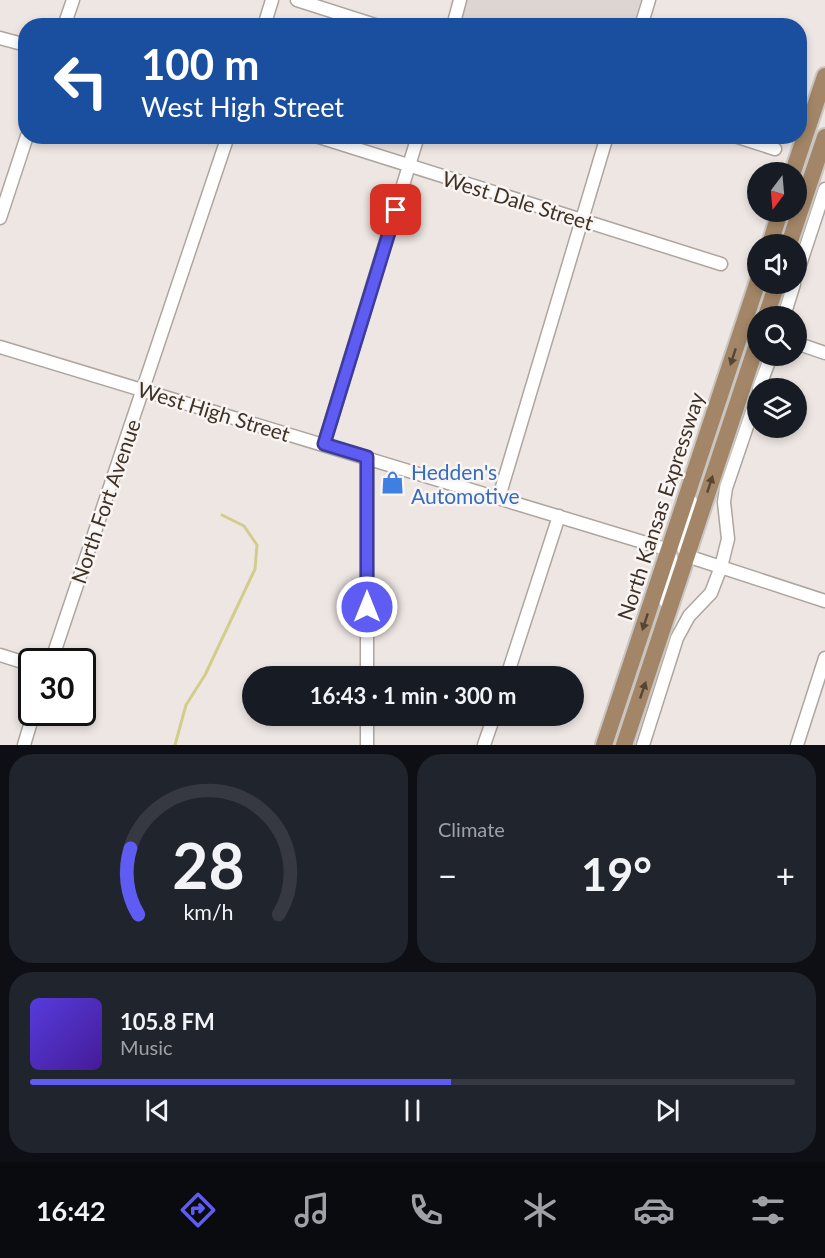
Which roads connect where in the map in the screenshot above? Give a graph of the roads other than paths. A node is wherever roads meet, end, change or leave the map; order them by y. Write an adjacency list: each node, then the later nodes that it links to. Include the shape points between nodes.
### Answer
1 (73, 0): 6 (street)
2 (272, 0): 7 (street)
3 (297, 0): 8 (street)
4 (460, 0): 9 (street)
5 (649, 0): 10 (street)
6 (67, 18)
7 (266, 18)
8 (353, 18)
9 (455, 18)
10 (643, 18)
11 (0, 38): 12 (street)
12 (18, 43)
13 (825, 76): 14 (main road)
14 (807, 130)
15 (825, 136): 29 (main road)
16 (24, 144): 27 (street)
17 (225, 144): 37 (street, North Fort Avenue)
18 (341, 144): 25 (street, West Dale Street)
19 (416, 144): 25 (street)
20 (605, 144): 28 (street)
21 (760, 144): 23 (street)
22 (802, 144): 24 (main road)
23 (775, 149)
24 (796, 162)
25 (410, 166): 28 (street, West Dale Street); 39 (street)
26 (825, 189): 30 (street)
27 (0, 218)
28 (581, 220): 31 (street, West Dale Street); 42 (street)
29 (792, 234)
30 (807, 244)
31 (721, 264)
32 (754, 294): 41 (main road, North Kansas Expressway, one-way to 41)
33 (0, 347): 37 (street, West High Street)
34 (807, 347): 35 (street)
35 (825, 353)
36 (750, 366): 45 (main road, North Kansas Expressway, one-way to 36)
37 (143, 390): 39 (street, West High Street); 49 (street, North Fort Avenue)
38 (747, 426): 46 (street, via 726,488 728,539)
39 (324, 444): 40 (street, West High Street)
40 (367, 457): 42 (street, West High Street); 53 (street)
41 (693, 477): 44 (main road, North Kansas Expressway); 45 (street, via 682,546)
42 (499, 497): 43 (street, West High Street)
43 (559, 516): 44 (street, West High Street); 54 (street)
44 (669, 550): 48 (street, via 673,565); 61 (main road, North Kansas Expressway, one-way to 61)
45 (687, 556): 46 (street); 48 (main road, North Kansas Expressway)
46 (721, 567): 47 (street); 63 (street, via 711,592 689,616 677,638)
47 (825, 601)
48 (663, 630): 62 (main road, North Kansas Expressway, one-way to 48)
49 (56, 648)
50 (0, 655): 52 (street)
51 (825, 658): 64 (street)
52 (18, 661)
53 (367, 666)
54 (510, 666)
55 (30, 726): 58 (street)
56 (367, 726): 59 (street)
57 (491, 726): 60 (street)
58 (24, 745)
59 (367, 745)
60 (484, 745)
61 (604, 745)
62 (624, 745)
63 (643, 745)
64 (797, 745)

